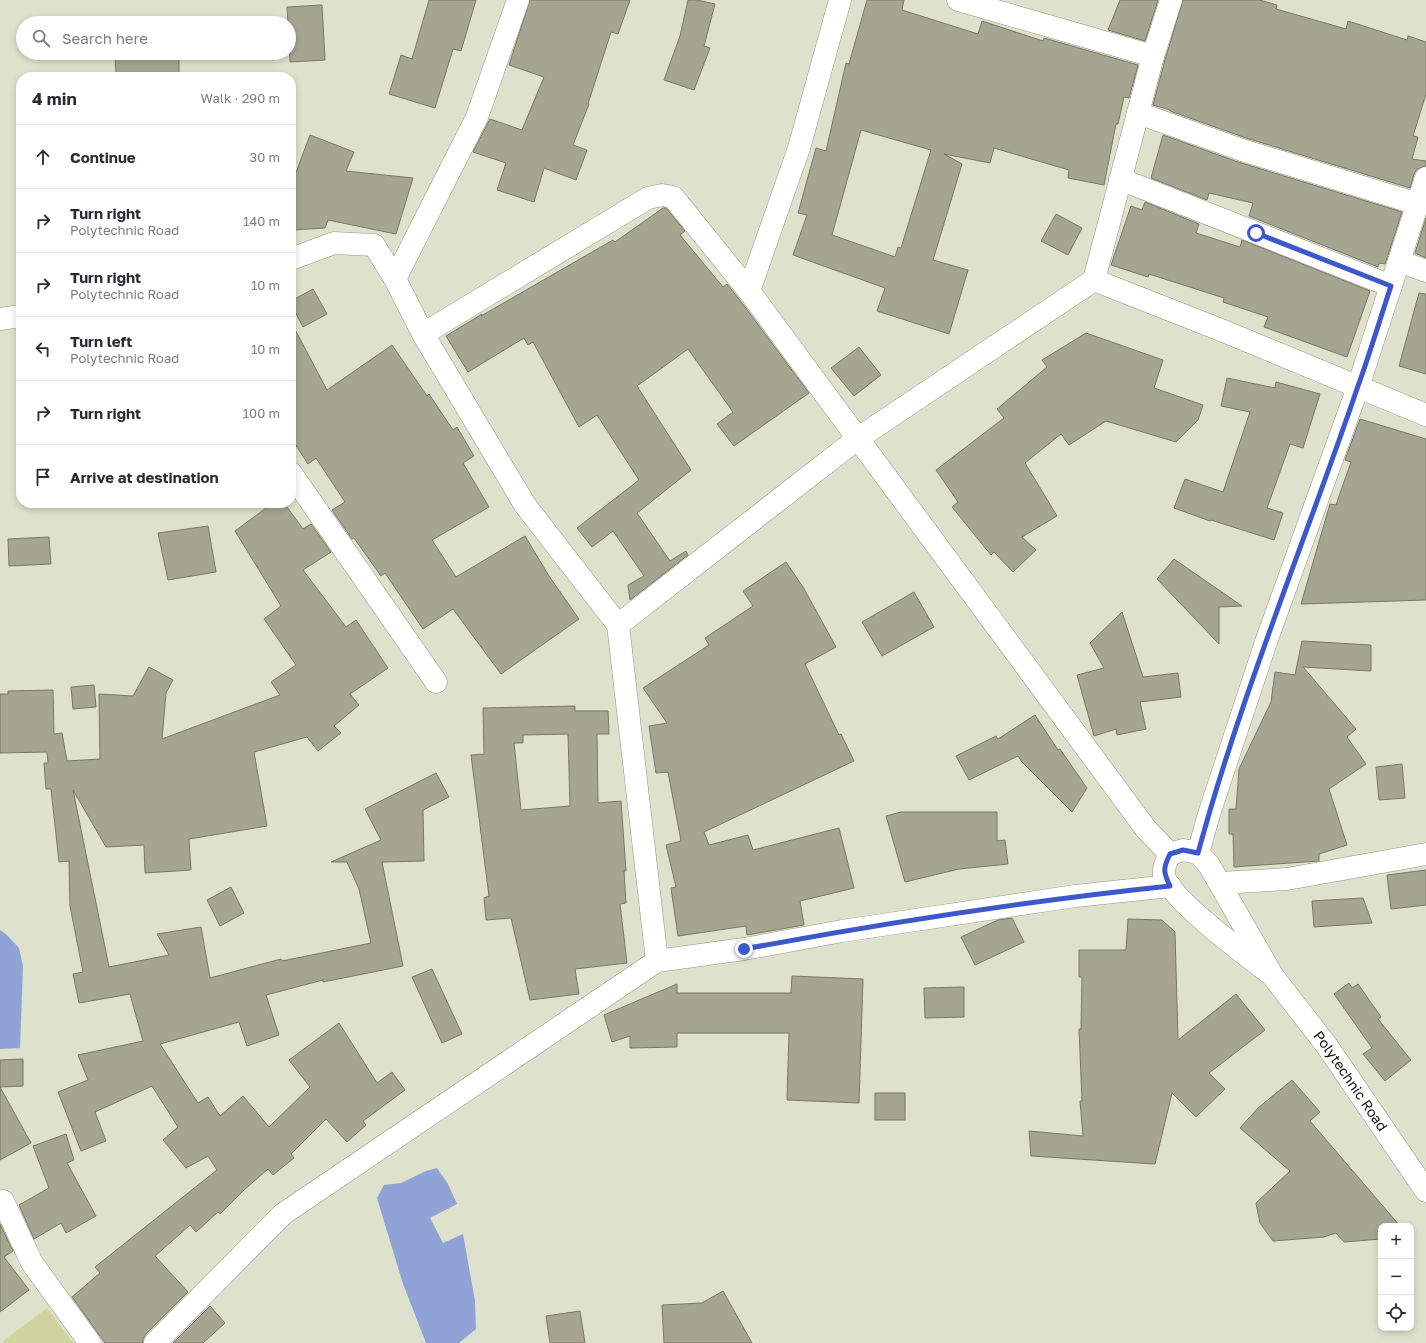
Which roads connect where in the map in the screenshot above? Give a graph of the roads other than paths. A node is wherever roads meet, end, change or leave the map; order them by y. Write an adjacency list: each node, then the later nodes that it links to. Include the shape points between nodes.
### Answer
1 (518, 0): 13 (street, via 477,117)
2 (840, 0): 16 (street, via 799,148)
3 (958, 0): 5 (street)
4 (1172, 0): 5 (street)
5 (1153, 56): 6 (street)
6 (1138, 113): 8 (street); 9 (street, via 1242,150)
7 (1426, 178): 9 (street)
8 (1120, 179): 14 (street); 15 (street)
9 (1418, 204): 11 (street)
10 (296, 257): 13 (street, via 334,243 374,245)
11 (1399, 261): 12 (street); 15 (street)
12 (1426, 270)
13 (395, 280): 19 (street)
14 (1094, 280): 20 (street); 22 (street)
15 (1391, 286): 20 (street)
16 (749, 291): 19 (street, via 673,197 662,196 648,198); 22 (street)
17 (16, 317): 18 (street)
18 (0, 320)
19 (423, 334): 24 (street, via 525,505)
20 (1358, 387): 21 (street); 26 (street, via 1267,639)
21 (1426, 415)
22 (857, 439): 24 (street); 27 (street, via 1146,829)
23 (296, 480): 25 (street)
24 (618, 625): 31 (street)
25 (436, 682)
26 (1198, 853): 27 (street, via 1183,850); 29 (street, Polytechnic Road)
27 (1170, 854): 30 (street, Polytechnic Road, via 1165,864 1164,875)
28 (1426, 854): 29 (street, via 1287,879)
29 (1220, 883): 32 (street, Polytechnic Road)
30 (1170, 886): 31 (street, via 1075,896); 32 (street, Polytechnic Road, via 1183,902 1236,949)
31 (657, 961): 36 (street, via 283,1214)
32 (1272, 975): 33 (street, Polytechnic Road, via 1327,1046)
33 (1426, 1191)
34 (4, 1201): 35 (street, via 32,1263)
35 (90, 1343)
36 (155, 1343)

